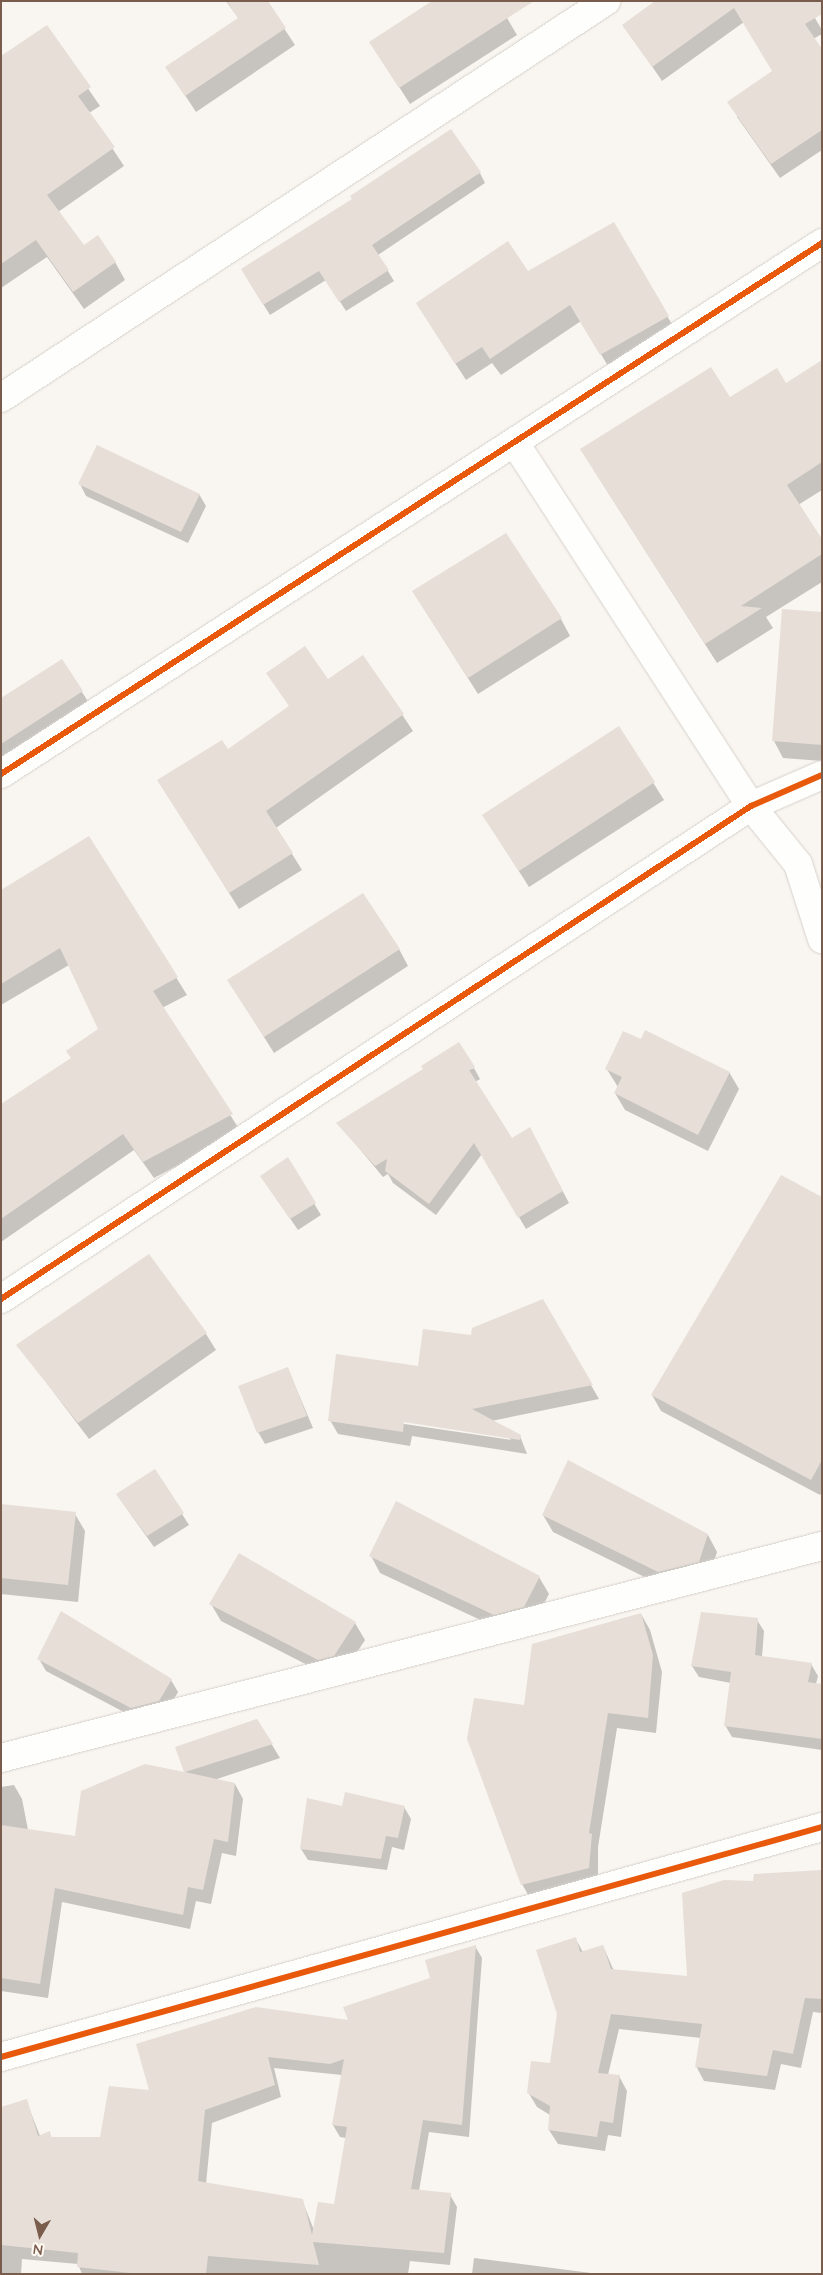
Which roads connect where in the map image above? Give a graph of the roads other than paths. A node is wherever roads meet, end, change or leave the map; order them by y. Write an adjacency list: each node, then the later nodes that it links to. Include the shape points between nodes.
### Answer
1 (606, 1): 3 (street)
2 (822, 242): 4 (street)
3 (1, 398)
4 (515, 443): 5 (street); 7 (street)
5 (1, 774)
6 (822, 775): 7 (street)
7 (751, 806): 8 (street, via 798,864); 9 (street)
8 (822, 939)
9 (1, 1299)
10 (822, 1546): 11 (street)
11 (1, 1758)
12 (822, 1827): 13 (street)
13 (1, 2056)

